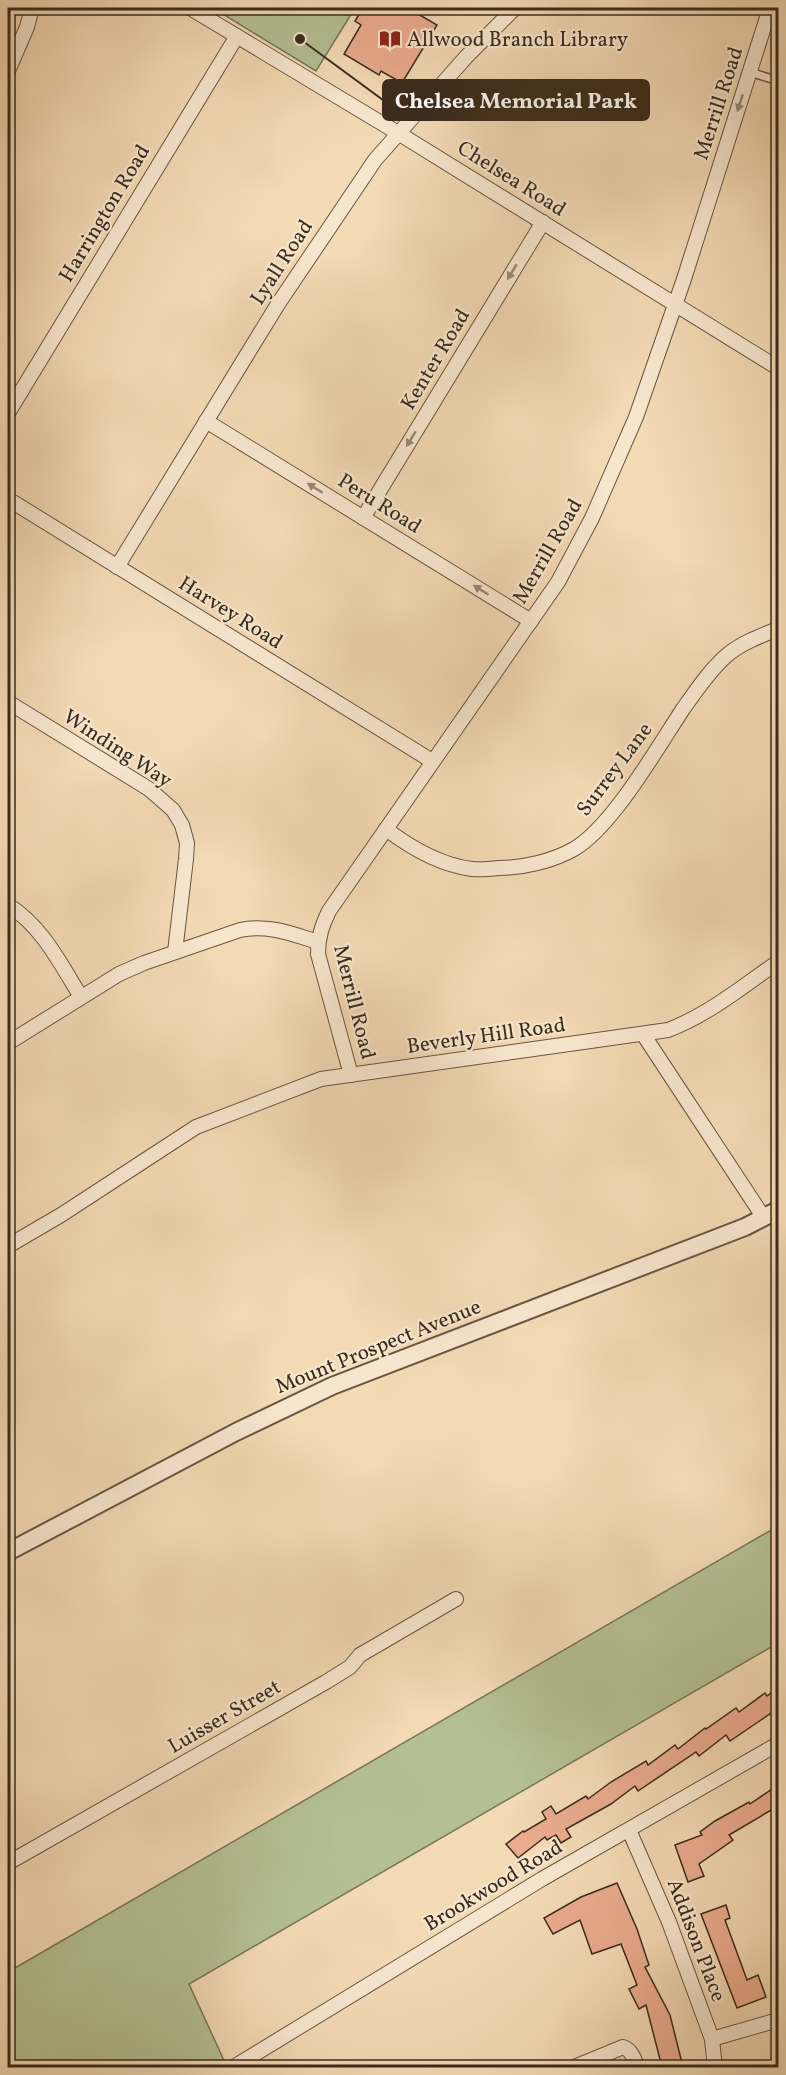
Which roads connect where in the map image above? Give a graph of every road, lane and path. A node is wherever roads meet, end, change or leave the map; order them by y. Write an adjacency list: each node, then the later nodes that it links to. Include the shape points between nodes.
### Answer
1 (32, 8): 6 (street)
2 (190, 8): 5 (street, Chelsea Road)
3 (515, 8): 9 (street, Lyall Road)
4 (772, 14): 7 (street, Merrill Road)
5 (237, 36): 9 (street, Chelsea Road); 13 (street, Harrington Road)
6 (9, 66)
7 (750, 72): 8 (lane); 11 (street, Merrill Road, one-way to 11)
8 (778, 81)
9 (398, 133): 10 (street, Chelsea Road); 14 (street, Lyall Road, via 375,160 278,304)
10 (543, 222): 11 (street, Chelsea Road); 16 (street, Kenter Road, one-way to 16)
11 (675, 304): 12 (street, Chelsea Road); 18 (street, Merrill Road, via 610,480 558,582)
12 (778, 368)
13 (8, 413)
14 (206, 421): 16 (street, Peru Road, one-way to 14); 17 (street, Lyall Road)
15 (8, 499): 17 (street, Harvey Road)
16 (363, 518): 18 (street, Peru Road, one-way to 16)
17 (117, 567): 21 (street, Harvey Road)
18 (531, 621): 21 (street, Merrill Road)
19 (778, 629): 22 (street, Surrey Lane, via 741,645 713,669 623,798 591,836 574,849 533,864 472,869 412,849)
20 (8, 702): 25 (street, Winding Way, via 148,789 173,810 186,843)
21 (432, 761): 22 (street, Merrill Road)
22 (386, 829): 24 (street, Merrill Road, via 329,911)
23 (8, 905): 27 (street, via 41,934)
24 (318, 942): 25 (street, via 255,927); 30 (street, Merrill Road, via 324,981)
25 (175, 952): 27 (street, via 119,974)
26 (778, 962): 28 (street, Beverly Hill Road, via 682,1025)
27 (81, 997): 29 (street)
28 (644, 1034): 30 (street, Beverly Hill Road); 31 (street)
29 (8, 1043)
30 (351, 1075): 32 (street, Beverly Hill Road, via 321,1079 196,1127)
31 (771, 1214): 33 (street, Mount Prospect Avenue, via 332,1386)
32 (8, 1246)
33 (8, 1552)
34 (456, 1599): 37 (street, Luisser Street, via 360,1655 350,1667 326,1682)
35 (778, 1744): 36 (street, Brookwood Road)
36 (629, 1830): 39 (street, Addison Place, via 669,1922); 40 (street, Brookwood Road)
37 (8, 1863)
38 (778, 2020): 39 (street)
39 (712, 2039): 43 (street, Addison Place)
40 (232, 2067)
41 (572, 2067): 42 (street, via 623,2047)
42 (638, 2067)
43 (715, 2067)

